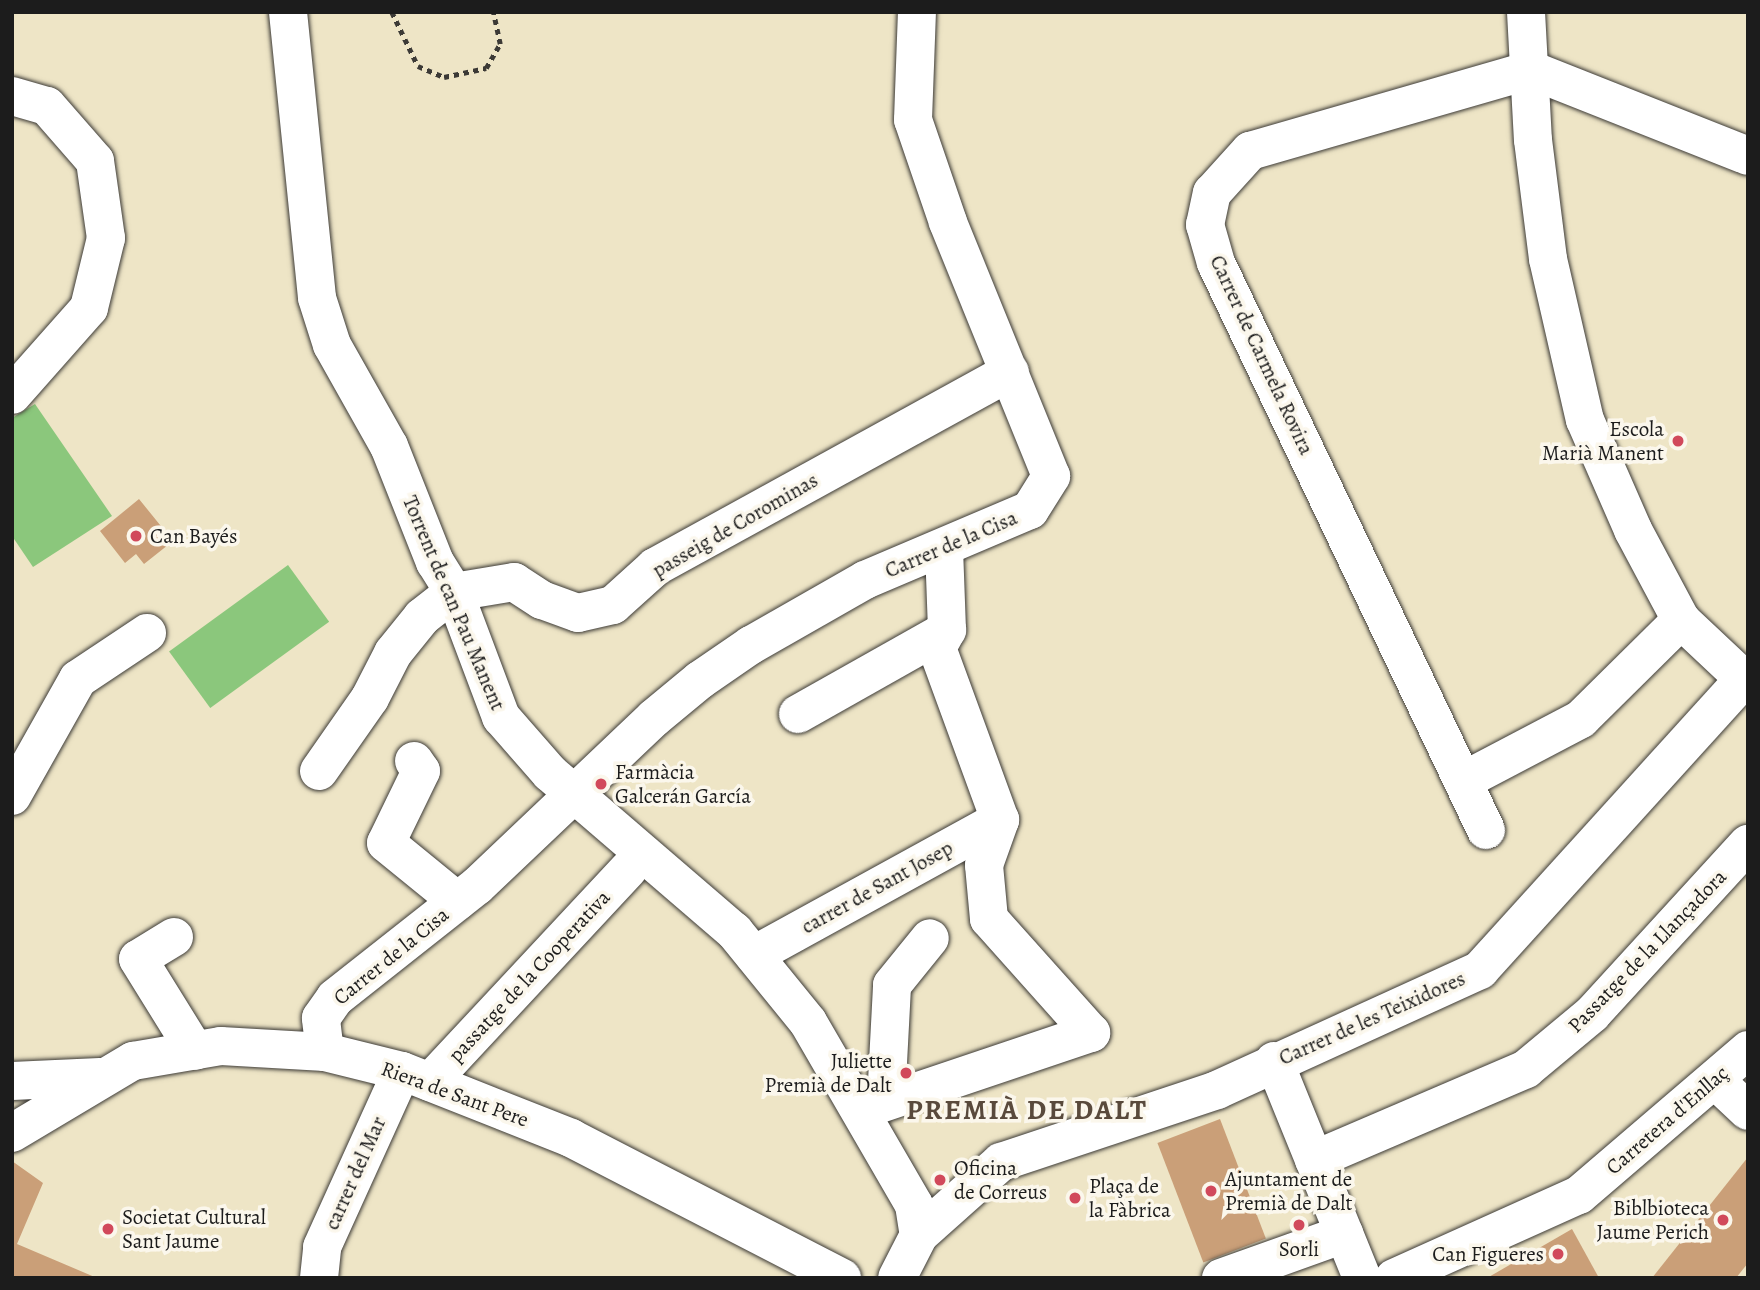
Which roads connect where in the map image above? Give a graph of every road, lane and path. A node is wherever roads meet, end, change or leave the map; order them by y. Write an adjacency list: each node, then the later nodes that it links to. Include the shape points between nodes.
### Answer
1 (288, 12): 12 (street, Torrent de can Pau Manent, via 317,298 332,345 389,446 435,562)
2 (392, 12): 3 (path, via 418,66 444,77 486,68 500,44)
3 (493, 12)
4 (917, 12): 9 (street, Carrer de la Cisa, via 913,120 948,222)
5 (1526, 12): 6 (street)
6 (1531, 70): 8 (street); 13 (street, via 1533,141 1548,259 1585,420 1633,530); 20 (street, Carrer de Carmela Rovira, via 1250,150 1212,194 1205,225 1216,263)
7 (12, 96): 10 (street, via 47,106 95,161 106,238 89,309)
8 (1748, 156)
9 (1010, 372): 11 (street, Carrer de la Cisa, via 1051,476 1030,510); 12 (street, passeig de Corominas, via 655,567 613,605 579,613 542,600 514,582)
10 (12, 395)
11 (944, 548): 14 (street); 21 (street, Carrer de la Cisa, via 865,580 751,645 654,718)
12 (454, 592): 19 (street, via 422,617 393,653 370,698); 21 (street, Torrent de can Pau Manent, via 501,717 529,752)
13 (1681, 620): 16 (street); 20 (street, via 1581,719)
14 (947, 630): 17 (street); 23 (street, via 937,648)
15 (147, 633): 22 (street, via 78,678)
16 (1745, 682): 34 (street, Carrer de les Teixidores, via 1479,970)
17 (798, 714)
18 (414, 761): 27 (street, Carrer de la Cisa, via 421,771 386,843)
19 (319, 771)
20 (1463, 781): 24 (street, Carrer de Carmela Rovira)
21 (575, 795): 27 (street, Carrer de la Cisa); 30 (street, Torrent de can Pau Manent, via 734,931)
22 (12, 796)
23 (1000, 820): 30 (street, carrer de Sant Josep); 39 (street, carrer de Sant Josep, via 984,865 989,919 1091,1034)
24 (1486, 830)
25 (1748, 844): 42 (street, Passatge de la Llançadora, via 1592,1014 1526,1069)
26 (628, 870): 36 (street, passatge de la Cooperativa)
27 (457, 901): 33 (street, Carrer de la Cisa, via 334,998 321,1018)
28 (174, 937): 32 (street, via 138,959)
29 (930, 938): 39 (street, via 892,985)
30 (754, 955): 39 (street, Torrent de can Pau Manent)
31 (1748, 1050): 38 (street, Carretera d'Enllaç)
32 (195, 1051): 33 (street, Riera de Sant Pere, via 221,1046); 37 (street, Riera de Sant Pere, via 133,1061)
33 (324, 1052): 36 (street, Riera de Sant Pere)
34 (1274, 1061): 42 (street); 44 (street, Carrer de les Teixidores, via 1217,1090 1001,1162)
35 (17, 1072): 37 (street)
36 (416, 1076): 46 (street, carrer del Mar, via 322,1247); 47 (street, Riera de Sant Pere, via 571,1138)
37 (105, 1077): 41 (street, Riera de Sant Pere)
38 (1715, 1080): 40 (street); 51 (street, Carretera d'Enllaç, via 1579,1195)
39 (874, 1106): 44 (street, Torrent de can Pau Manent, via 914,1205)
40 (1748, 1111)
41 (12, 1133)
42 (1314, 1160): 43 (street)
43 (1344, 1234): 45 (street); 50 (street)
44 (919, 1235): 48 (street)
45 (1286, 1267): 49 (street)
46 (319, 1278)
47 (842, 1278)
48 (897, 1278)
49 (1221, 1278)
50 (1362, 1278)
51 (1394, 1278)

